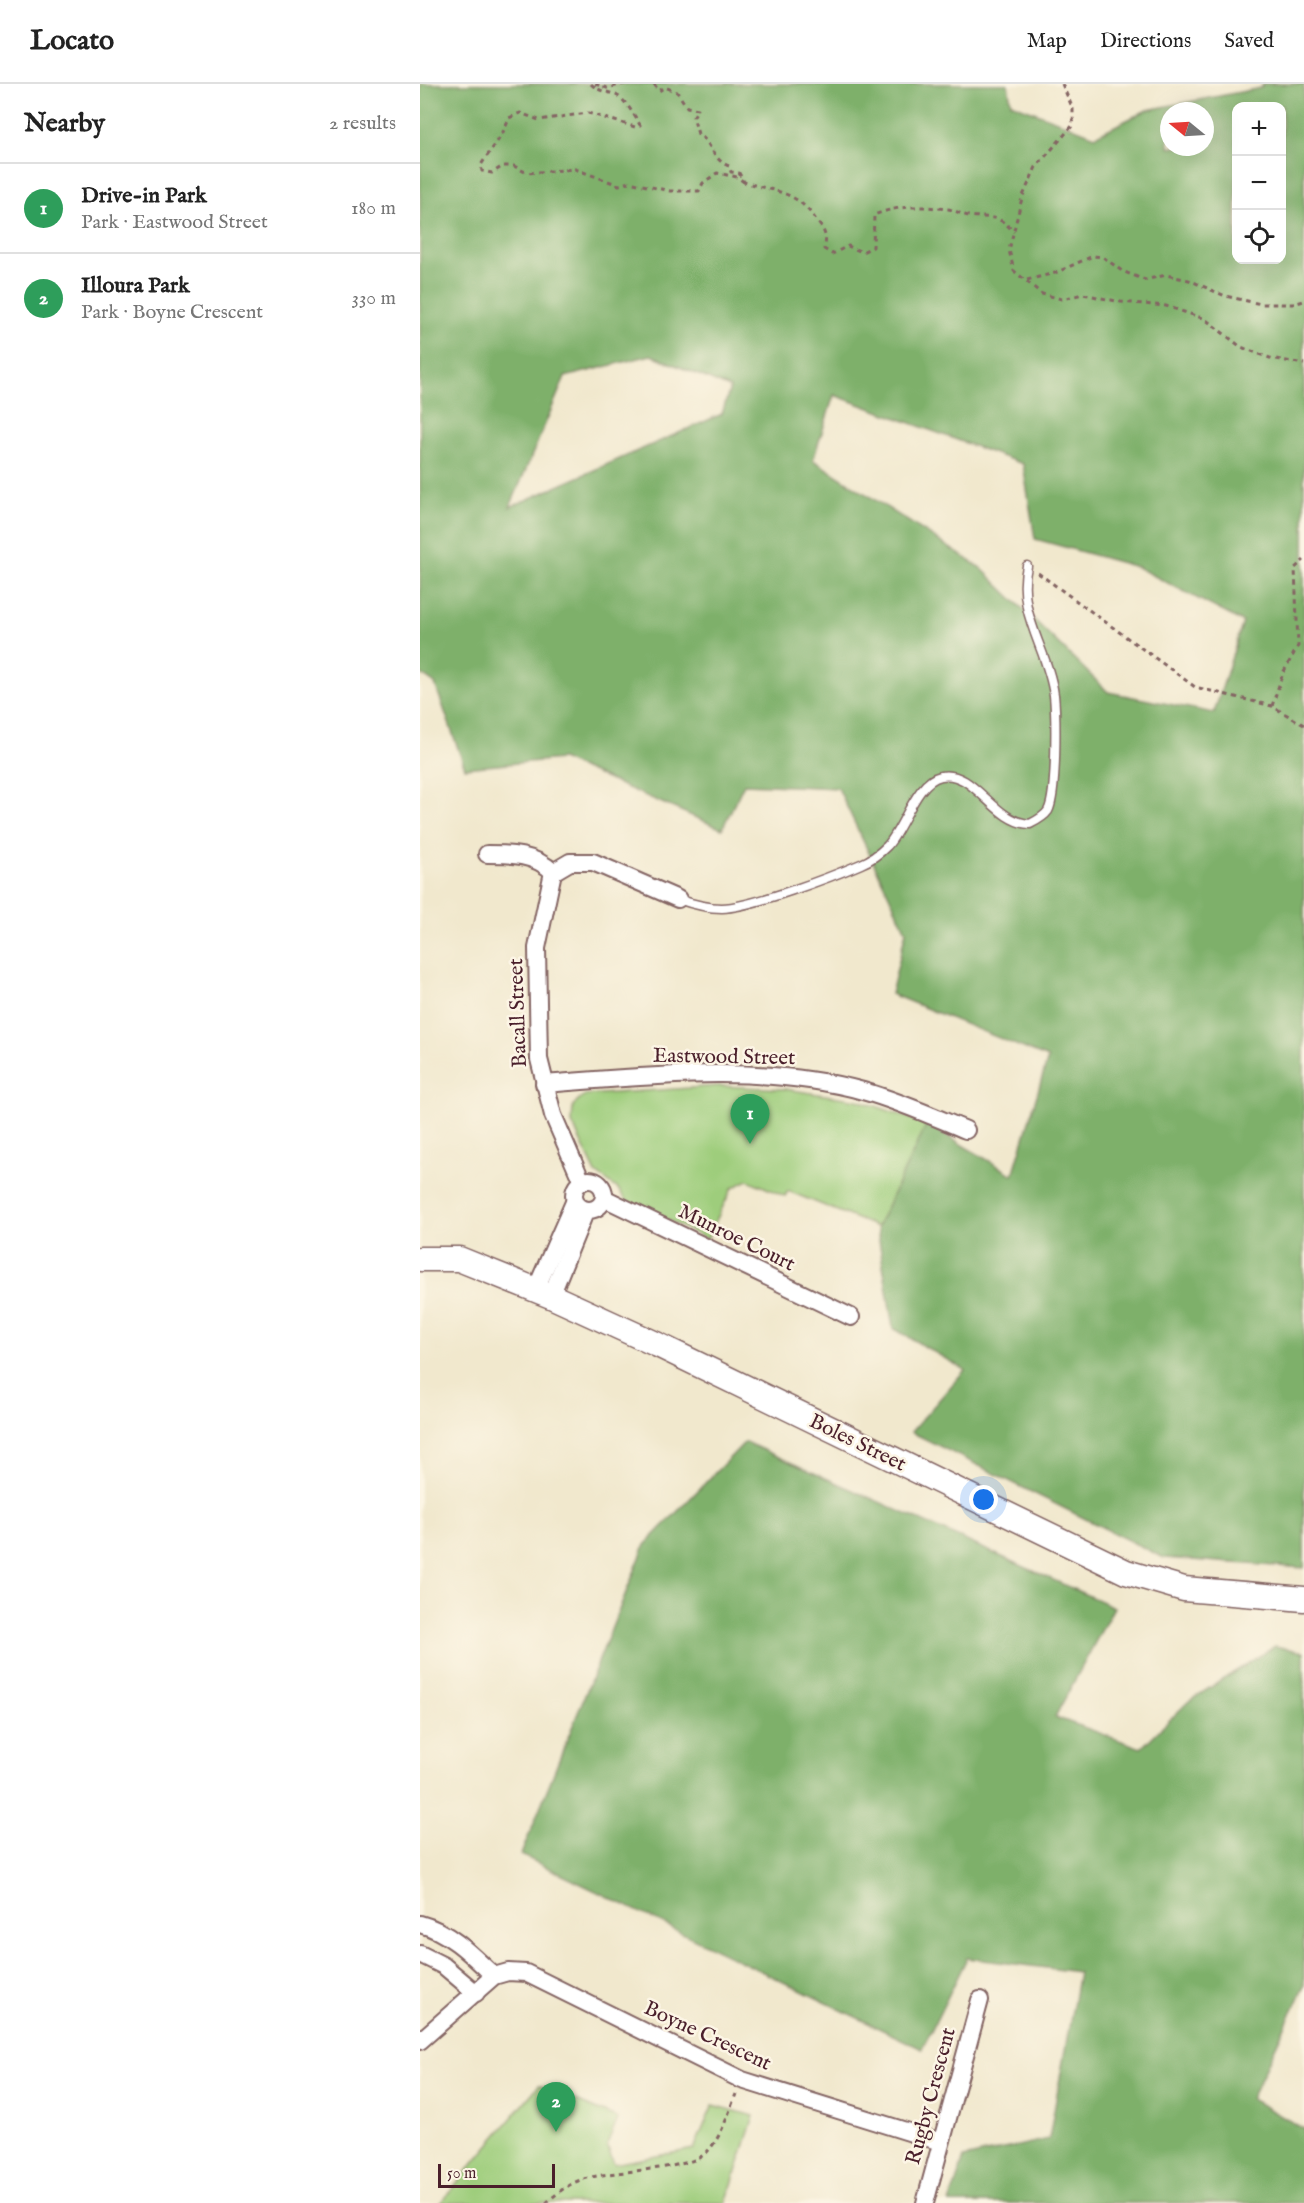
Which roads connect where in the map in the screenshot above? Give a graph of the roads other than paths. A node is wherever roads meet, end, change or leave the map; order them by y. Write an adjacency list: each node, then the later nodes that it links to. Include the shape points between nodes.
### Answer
1 (1027, 566): 4 (lane, via 1024,602 1054,695 1052,792 1048,810 1041,818 1029,824 1015,821 957,776 941,776 926,783 889,843 862,864 734,907 703,906)
2 (487, 854): 3 (street, via 526,857)
3 (553, 872): 4 (street, via 570,862 584,860); 5 (street, Bacall Street, via 537,948 537,1034)
4 (678, 898)
5 (544, 1084): 6 (street, Eastwood Street, via 694,1075 795,1078 862,1091); 7 (street, Bacall Street)
6 (966, 1131)
7 (582, 1182): 8 (street, via 599,1183); 9 (street, via 575,1189)
8 (604, 1198): 9 (street, via 598,1208); 12 (street, Munroe Court)
9 (581, 1205): 11 (street)
10 (420, 1259): 11 (street, Boles Street, via 459,1258)
11 (543, 1293): 13 (street, Boles Street, via 1126,1572 1184,1589)
12 (851, 1317)
13 (1304, 1599)
14 (420, 1924): 16 (street, via 458,1944)
15 (420, 1953): 17 (street, via 444,1966)
16 (494, 1976): 17 (street); 20 (street, Boyne Crescent, via 526,1973 742,2080)
17 (476, 1993): 19 (street)
18 (980, 2000): 20 (street, Rugby Crescent)
19 (420, 2041)
20 (941, 2142): 21 (street, Rugby Crescent)
21 (925, 2203)

